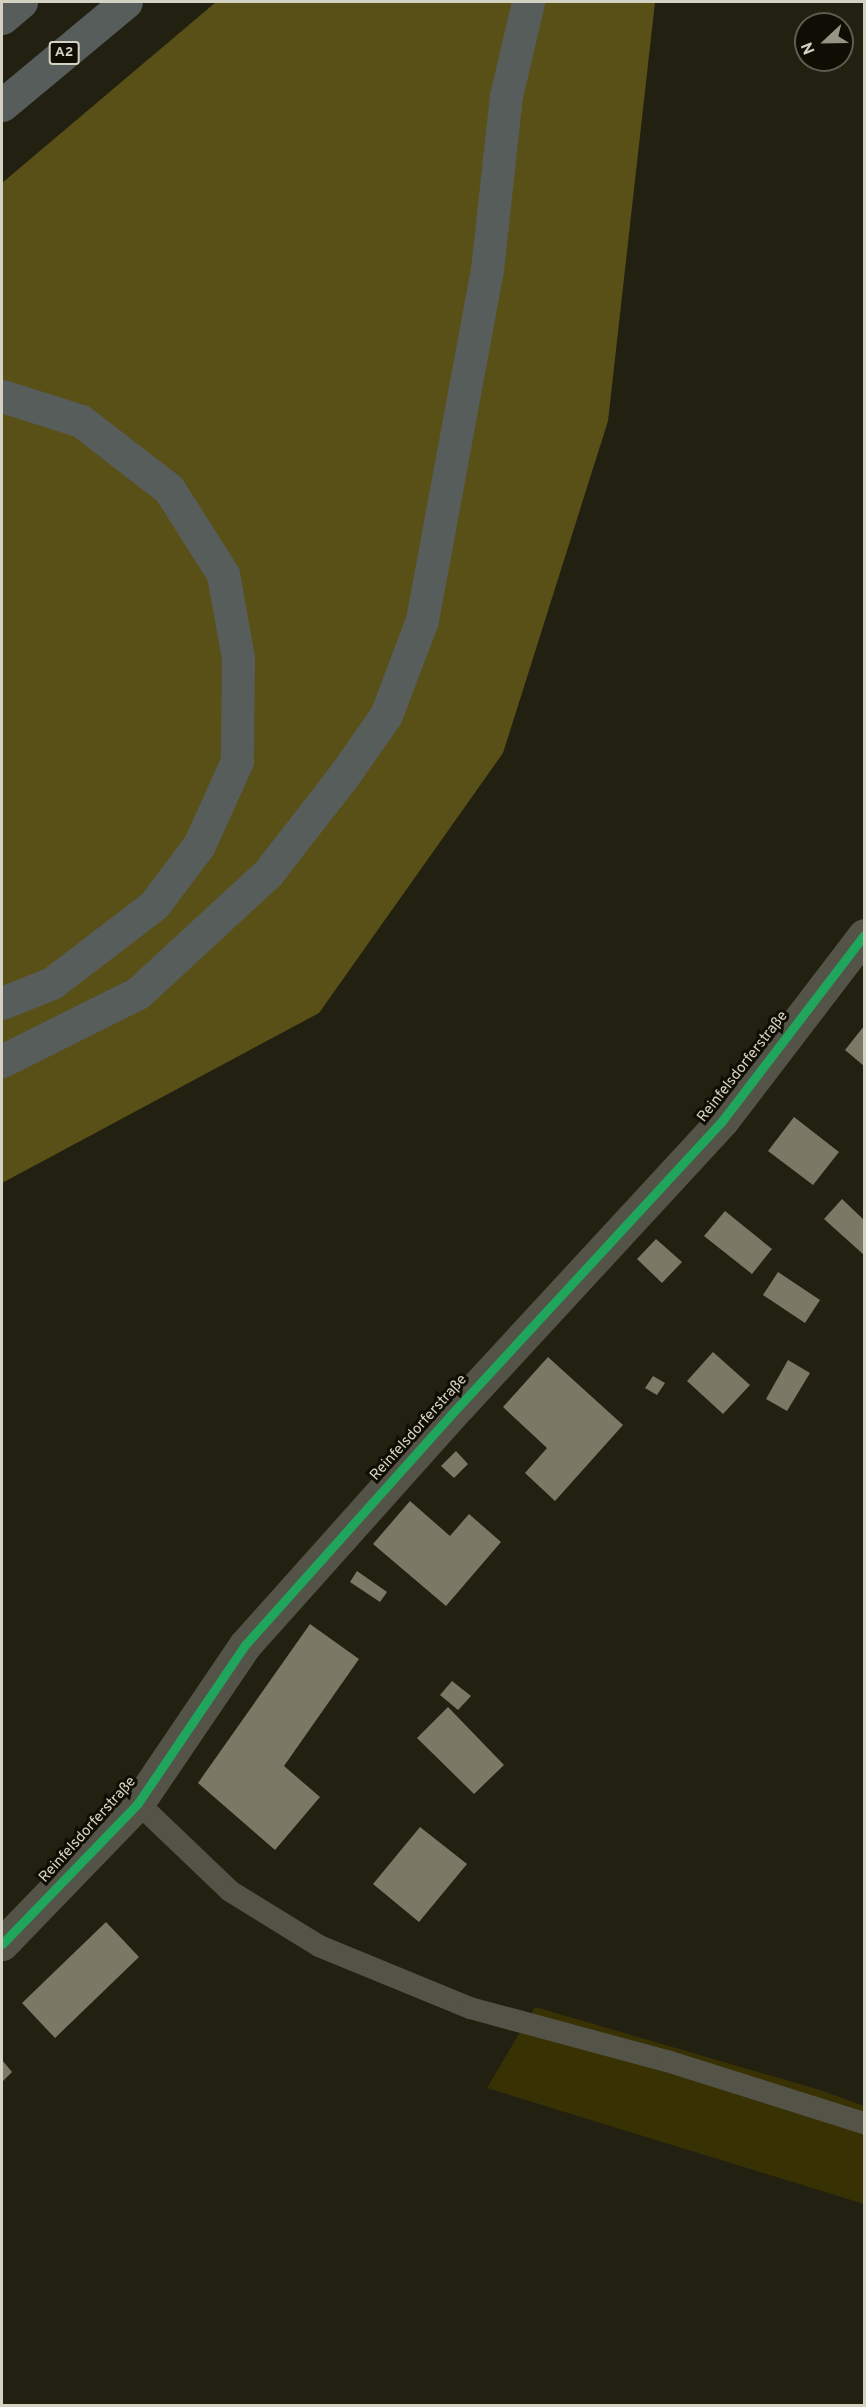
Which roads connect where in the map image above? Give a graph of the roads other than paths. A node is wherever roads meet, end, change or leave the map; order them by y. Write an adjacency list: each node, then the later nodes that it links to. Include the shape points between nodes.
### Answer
1 (21, 2): 4 (highway)
2 (126, 2): 5 (highway, A2)
3 (528, 2): 9 (highway, via 506,96 487,270 422,621 386,715 268,873 138,993)
4 (2, 18)
5 (2, 105)
6 (2, 396): 8 (highway, via 81,421 169,489 223,574 238,658 237,761 199,845 154,905 52,983)
7 (864, 935): 10 (street, Reinfelsdorferstraße, via 722,1121 245,1645)
8 (2, 1003)
9 (2, 1061)
10 (138, 1803): 11 (street, Reinfelsdorferstraße); 12 (lane, via 230,1891 319,1946 470,2008 667,2061)
11 (2, 1944)
12 (864, 2123)

